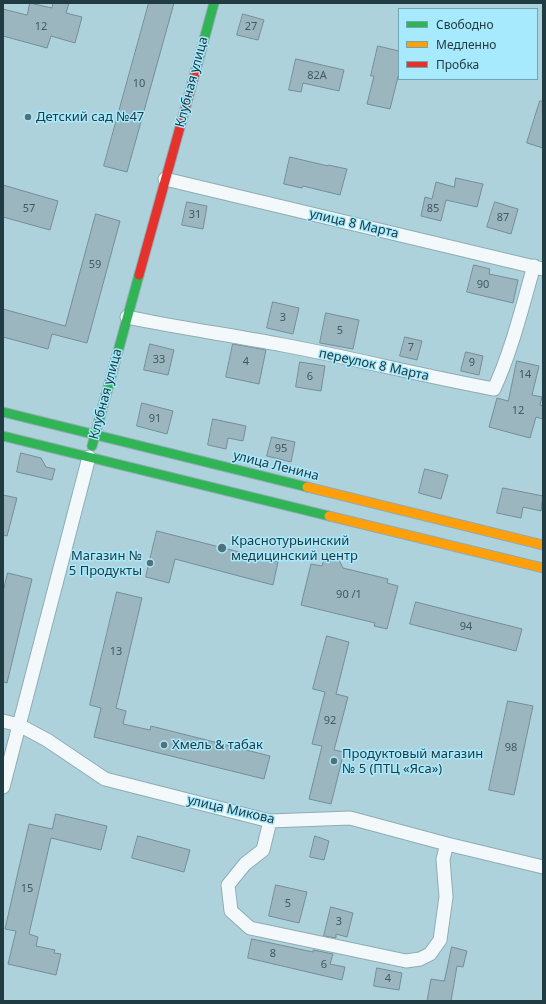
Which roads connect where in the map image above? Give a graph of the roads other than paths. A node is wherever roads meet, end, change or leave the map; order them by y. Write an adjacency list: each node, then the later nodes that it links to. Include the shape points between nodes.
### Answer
1 (214, 3): 2 (main road, Клубная улица)
2 (165, 179): 3 (street, улица 8 Марта); 4 (main road, Клубная улица)
3 (538, 267): 4 (street, переулок 8 Марта, via 494,389 283,345)
4 (127, 317): 6 (main road, Клубная улица)
5 (3, 412): 6 (main road, улица Ленина)
6 (95, 435): 8 (main road, Клубная улица); 9 (main road, улица Ленина)
7 (3, 436): 8 (main road)
8 (89, 457): 10 (main road); 12 (street, Клубная улица)
9 (543, 546)
10 (543, 568)
11 (3, 721): 12 (street, улица Микова)
12 (19, 725): 13 (street, Клубная улица); 14 (street, улица Микова, via 47,740 105,779)
13 (3, 787)
14 (270, 821): 15 (street, улица Микова, via 350,818); 15 (street, via 263,850 245,864 228,885 231,912 250,928 406,961 430,954 440,940 446,897 443,858)
15 (447, 844): 16 (street, улица Микова)
16 (543, 867)

